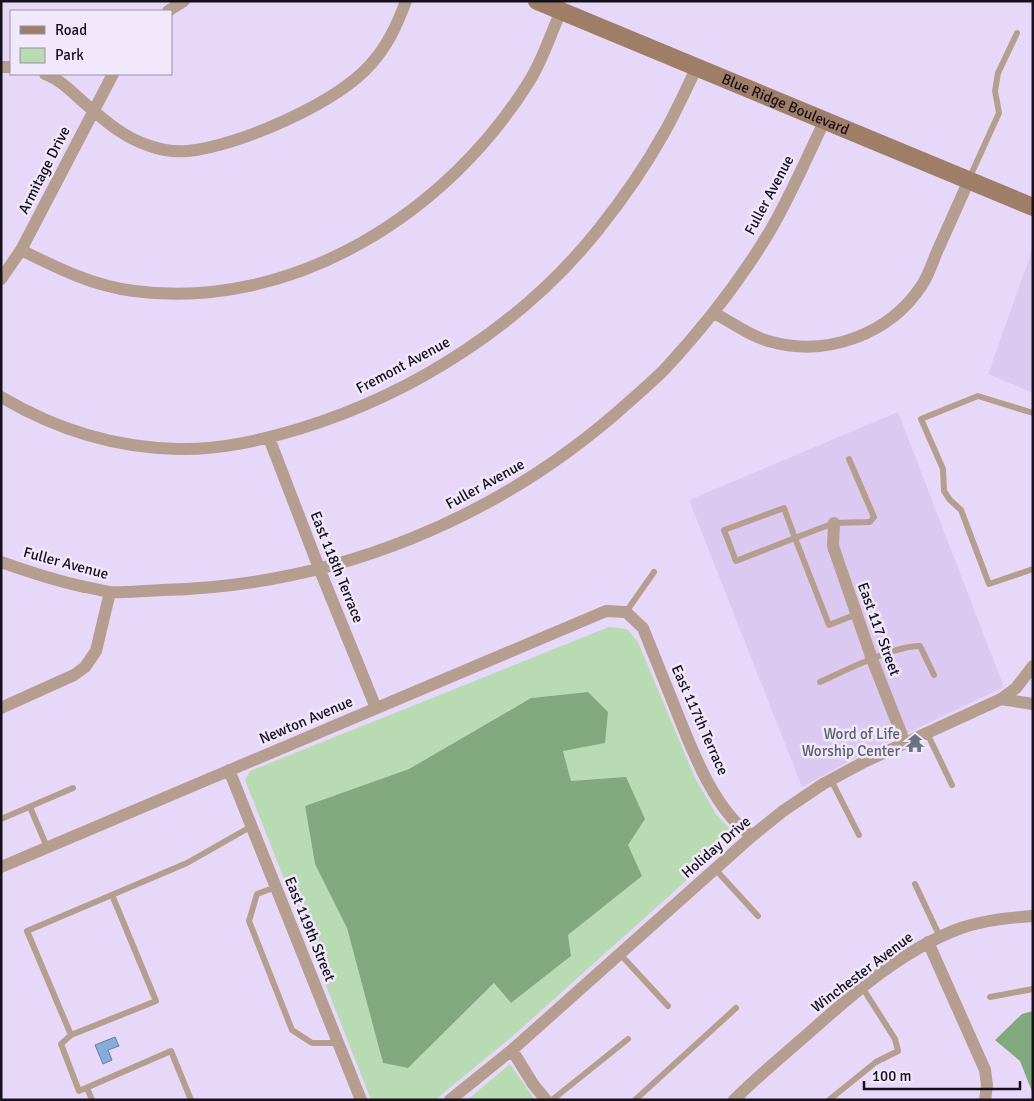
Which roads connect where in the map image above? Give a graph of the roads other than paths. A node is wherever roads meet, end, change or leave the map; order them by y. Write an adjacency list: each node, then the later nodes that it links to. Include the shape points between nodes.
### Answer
1 (184, 1): 4 (street)
2 (406, 1): 10 (street, via 384,47 354,81 276,125 220,144 174,151 130,139)
3 (537, 1): 5 (main road, Blue Ridge Boulevard)
4 (170, 10)
5 (561, 11): 7 (main road, Blue Ridge Boulevard); 14 (street, via 531,78 473,155 408,213 326,260 236,289 168,294 132,291 91,281)
6 (1017, 33): 12 (lane, via 998,73 995,91 998,113)
7 (697, 67): 11 (main road, Blue Ridge Boulevard); 19 (street, Fremont Avenue, via 664,133 631,187 597,232 553,280 511,316 450,360 393,392 333,418)
8 (46, 75): 10 (street, via 60,82)
9 (112, 75): 10 (street, Armitage Drive)
10 (93, 110): 14 (street, Armitage Drive)
11 (825, 120): 12 (main road, Blue Ridge Boulevard); 16 (street, Fuller Avenue, via 771,229)
12 (969, 180): 13 (main road, Blue Ridge Boulevard); 16 (street, via 922,285 898,313 871,332 836,345 794,347 754,336)
13 (1033, 207)
14 (21, 250): 15 (street, Armitage Drive)
15 (1, 279)
16 (714, 313): 24 (street, Fuller Avenue, via 663,371 597,431 524,483 445,525 362,557)
17 (1, 397): 19 (street, Fremont Avenue, via 72,431 124,444 179,449 227,446)
18 (1033, 413): 25 (lane, via 978,396 921,419 943,469 944,491 961,510 989,584)
19 (269, 438): 24 (street, East 118th Terrace)
20 (849, 458): 21 (lane, via 874,517 870,522)
21 (834, 523): 22 (lane); 29 (street, East 117 Street, via 833,546)
22 (795, 538): 22 (lane, via 736,561 724,530 784,508); 29 (lane, via 829,625)
23 (1, 562): 27 (street, Fuller Avenue, via 30,573)
24 (319, 568): 27 (street, Fuller Avenue, via 275,579 199,590); 37 (street, East 118th Terrace)
25 (1033, 569)
26 (654, 572): 28 (lane)
27 (110, 592): 36 (street, via 96,651 85,667)
28 (626, 612): 37 (street, Newton Avenue, via 606,611); 48 (street, East 117th Terrace, via 643,628 701,772 728,812)
29 (857, 614): 30 (street, East 117 Street)
30 (872, 659): 32 (lane, via 910,646 920,646); 33 (lane); 39 (street, East 117 Street)
31 (1033, 666): 34 (street, Holiday Drive, via 1016,688)
32 (934, 675)
33 (820, 682)
34 (1001, 699): 35 (street); 38 (street, Holiday Drive)
35 (1033, 704)
36 (1, 708)
37 (376, 708): 40 (street, Newton Avenue)
38 (927, 733): 39 (street, Holiday Drive); 42 (lane)
39 (905, 743): 41 (street, Holiday Drive)
40 (230, 770): 46 (street, East 119th Street); 49 (street, Newton Avenue)
41 (831, 780): 47 (lane); 48 (street, Holiday Drive)
42 (952, 785)
43 (73, 788): 44 (lane)
44 (30, 808): 45 (lane); 49 (lane)
45 (1, 819)
46 (252, 826): 53 (street, East 119th Street); 54 (lane, via 187,864)
47 (859, 835)
48 (752, 836): 51 (street, Holiday Drive)
49 (47, 847): 50 (street, Newton Avenue)
50 (1, 867)
51 (715, 869): 55 (lane); 59 (street, Holiday Drive)
52 (915, 884): 57 (lane)
53 (276, 886): 67 (street, East 119th Street); 67 (lane, via 257,894 249,922 288,1021 292,1030 312,1043)
54 (112, 895): 65 (lane, via 27,931); 65 (lane, via 156,1001)
55 (758, 916)
56 (1033, 916): 57 (street, Winchester Avenue, via 993,920)
57 (940, 937): 58 (street, Winchester Avenue)
58 (928, 942): 60 (street, Winchester Avenue); 79 (street, via 985,1070)
59 (620, 954): 63 (lane); 68 (street, Holiday Drive)
60 (862, 988): 77 (street, Winchester Avenue); 78 (lane, via 895,1039 898,1051 876,1062)
61 (1033, 989): 62 (lane)
62 (990, 997)
63 (668, 1006)
64 (736, 1008): 76 (lane)
65 (71, 1035): 69 (lane, via 61,1044 79,1091)
66 (628, 1038): 75 (lane)
67 (338, 1043): 70 (street, East 119th Street)
68 (512, 1050): 73 (street, Holiday Drive); 74 (street)
69 (87, 1088): 71 (lane); 72 (lane, via 171,1051)
70 (358, 1098)
71 (92, 1100)
72 (191, 1100)
73 (450, 1100)
74 (546, 1100)
75 (552, 1100)
76 (635, 1100)
77 (734, 1100)
78 (830, 1100)
79 (985, 1100)

